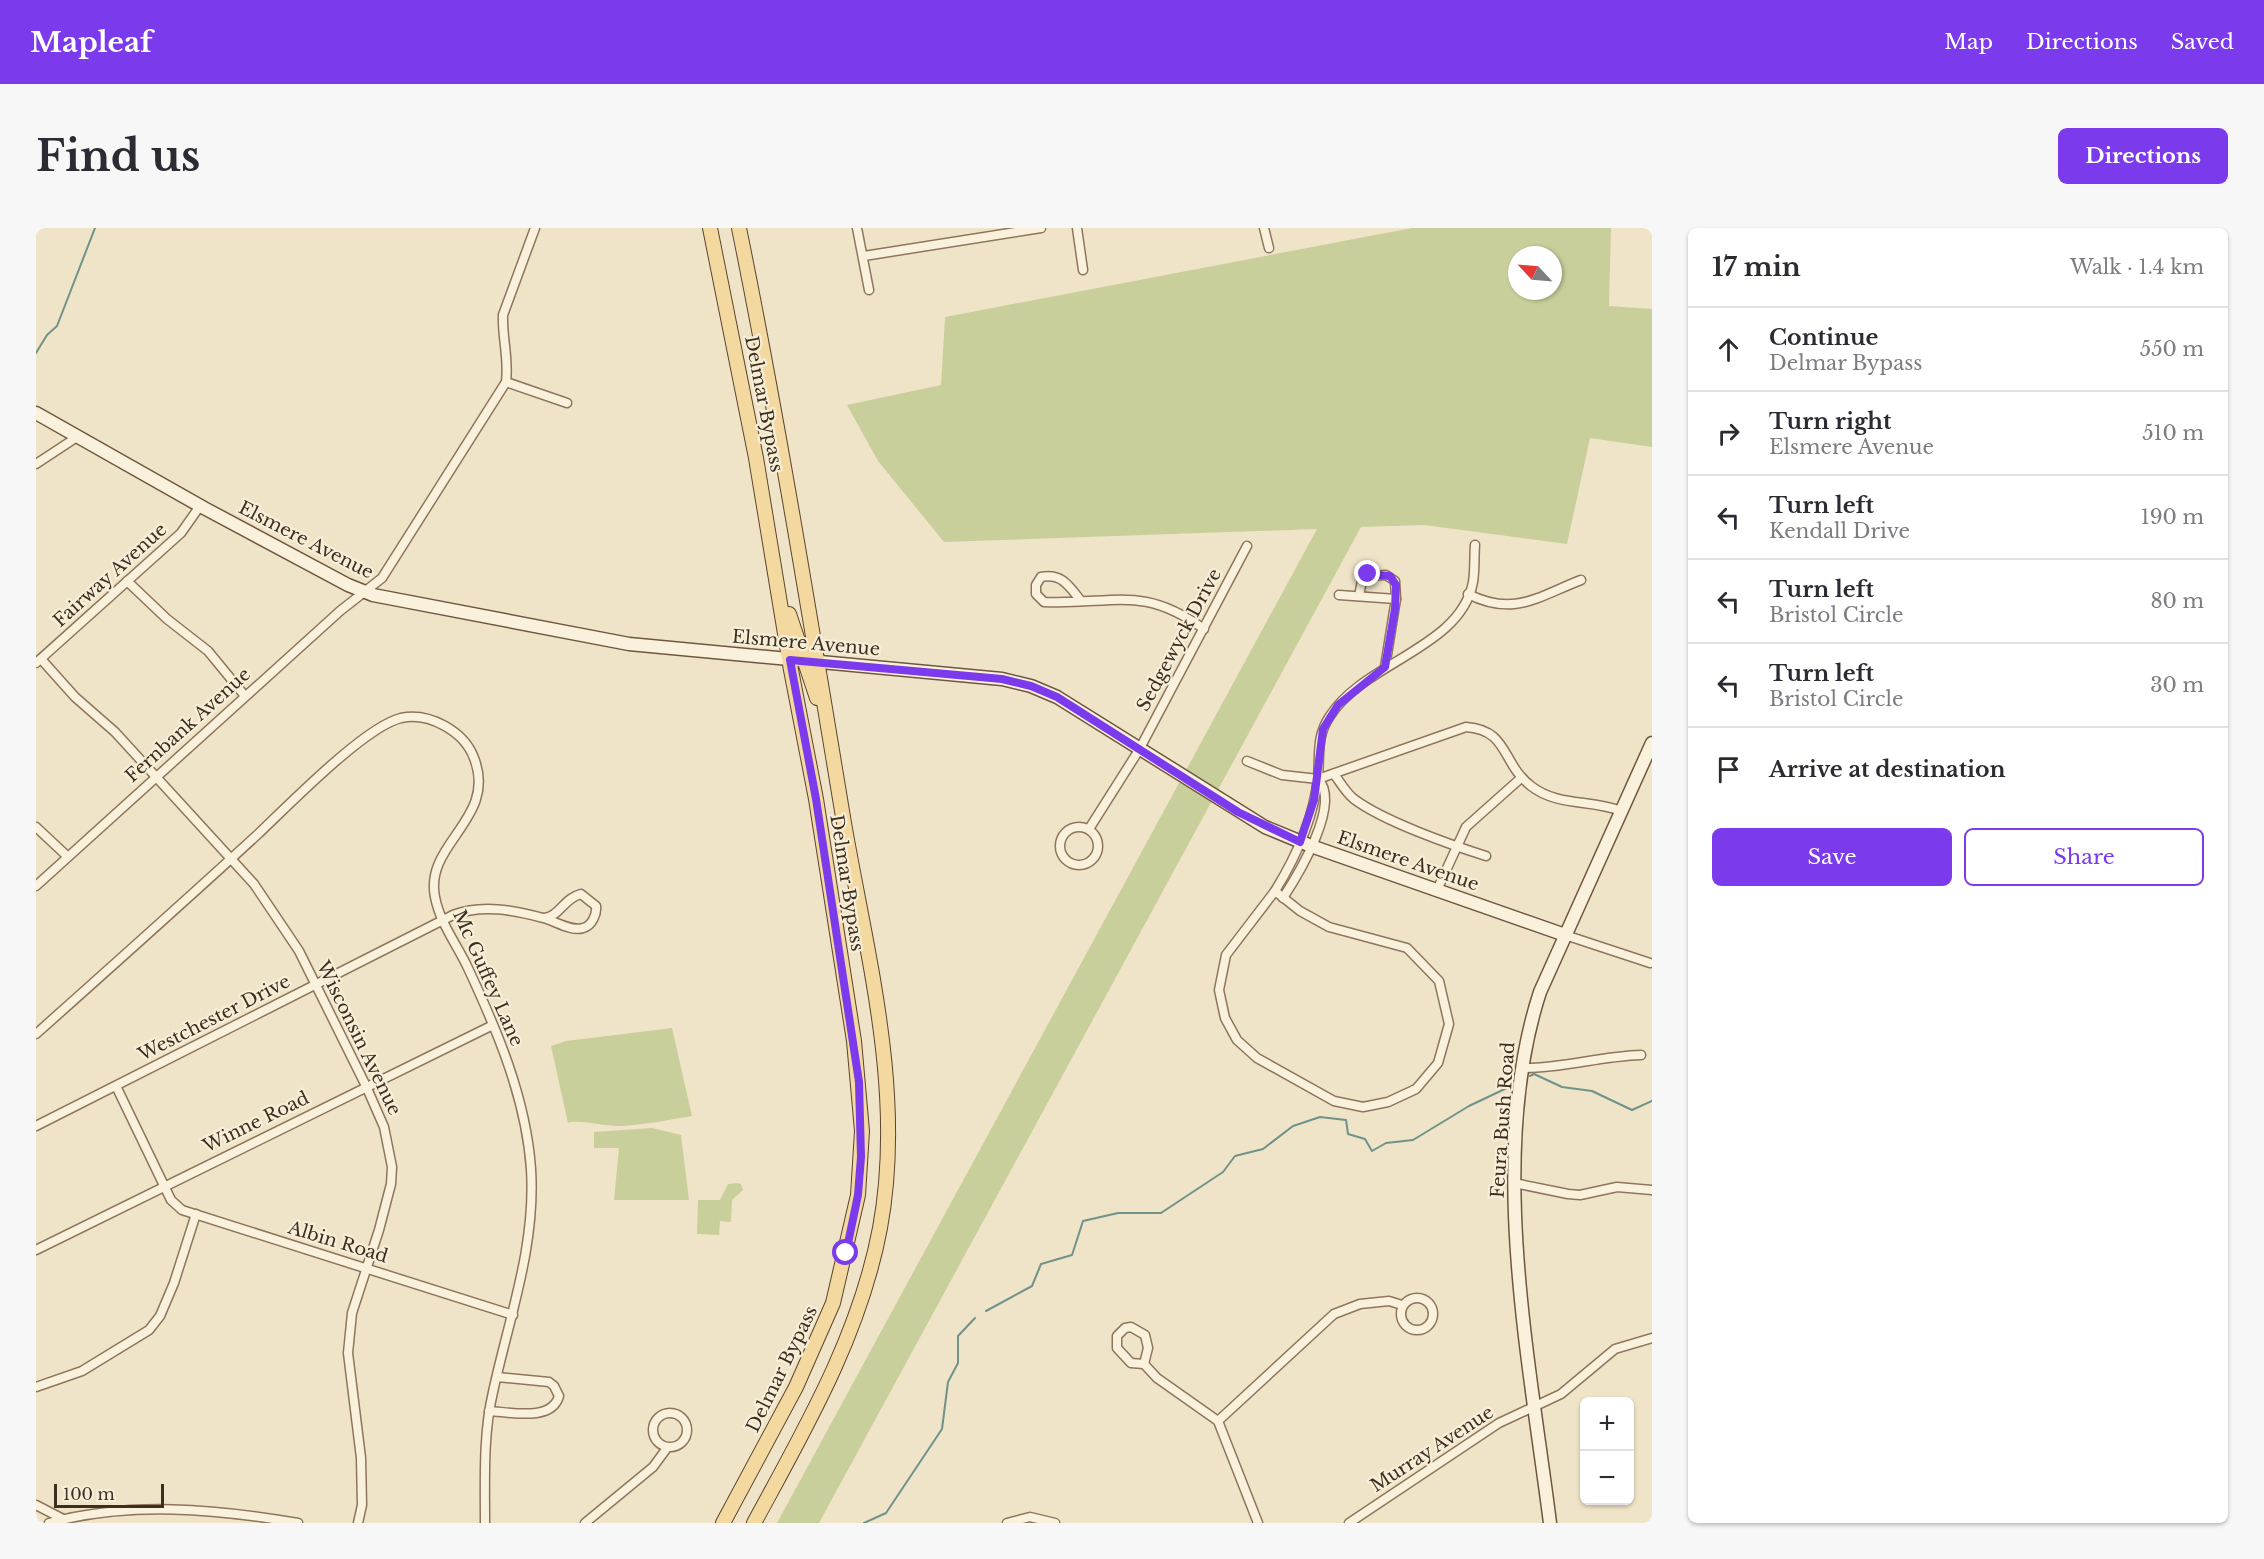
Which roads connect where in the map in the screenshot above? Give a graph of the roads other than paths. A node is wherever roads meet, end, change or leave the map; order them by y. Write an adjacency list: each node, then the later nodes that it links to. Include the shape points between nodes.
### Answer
1 (535, 228): 12 (street, via 503,315)
2 (710, 228): 18 (main road, Delmar Bypass)
3 (739, 228): 32 (main road, Delmar Bypass)
4 (857, 228): 9 (street)
5 (1041, 228): 9 (street)
6 (1077, 228): 10 (street)
7 (1264, 228): 8 (street)
8 (1269, 248)
9 (864, 256): 11 (street)
10 (1083, 270)
11 (869, 290)
12 (506, 382): 13 (street); 23 (street, Fernbank Avenue, via 397,556 378,582)
13 (567, 403)
14 (36, 413): 15 (main road, Elsmere Avenue)
15 (77, 437): 16 (street); 17 (main road, Elsmere Avenue)
16 (36, 464)
17 (200, 506): 21 (street, Fairway Avenue, via 181,533); 23 (main road, Elsmere Avenue)
18 (766, 519): 30 (main road, Delmar Bypass); 32 (main road, via 791,623)
19 (1474, 545): 24 (street, via 1473,583)
20 (1247, 546): 29 (street, Sedgewyck Drive)
21 (127, 580): 31 (street, Fairway Avenue); 34 (street, via 208,651)
22 (1581, 580): 24 (street, via 1511,606 1490,604)
23 (364, 592): 30 (main road, Elsmere Avenue, via 629,644); 34 (street, Fernbank Avenue)
24 (1467, 594): 33 (street, via 1457,616 1444,631)
25 (1339, 595): 26 (street)
26 (1359, 596): 27 (street); 27 (street, via 1363,576 1383,575 1395,581)
27 (1396, 598): 33 (street)
28 (1082, 602): 28 (street, via 1062,578 1053,574 1041,577 1036,585 1036,594 1044,602); 29 (street, via 1120,598 1160,604 1179,611)
29 (1204, 629): 36 (street, Sedgewyck Drive)
30 (790, 660): 32 (main road, Elsmere Avenue); 89 (main road, Delmar Bypass, via 854,1041 861,1157 846,1253 826,1322 796,1388)
31 (38, 661): 39 (street, Wisconsin Avenue, via 115,732)
32 (812, 662): 36 (main road, Elsmere Avenue, via 1002,679 1031,686 1057,697); 90 (main road, Delmar Bypass, via 879,1022 889,1129 884,1201 867,1283 843,1352)
33 (1385, 667): 41 (street, via 1350,693 1330,716 1319,741)
34 (245, 696): 39 (street, Fernbank Avenue)
35 (1652, 743): 42 (main road, Feura Bush Road)
36 (1139, 750): 44 (street, Sedgewyck Drive); 45 (main road, Elsmere Avenue, via 1238,812)
37 (1246, 761): 41 (street, via 1282,775)
38 (1334, 774): 40 (street, via 1466,727 1492,733); 41 (street); 46 (street, via 1353,798)
39 (155, 777): 47 (street, Fernbank Avenue); 49 (street, Wisconsin Avenue)
40 (1521, 778): 42 (street, via 1549,797); 46 (street, via 1466,827)
41 (1318, 779): 45 (street)
42 (1621, 811): 56 (main road, Feura Bush Road)
43 (36, 827): 47 (street)
44 (1089, 829): 44 (street, via 1076,827 1062,838 1063,856 1072,864 1084,865 1098,851 1097,838)
45 (1305, 844): 51 (main road, Elsmere Avenue); 52 (street); 53 (street, via 1299,874)
46 (1455, 846): 48 (street); 51 (street)
47 (67, 856): 50 (street, Fernbank Avenue)
48 (1486, 856)
49 (231, 859): 55 (street, Mc Guffey Lane, via 319,777 380,727 404,717 432,720 467,746 475,759 478,791 472,815 442,857 434,878); 58 (street, Wisconsin Avenue, via 281,922); 60 (street)
50 (36, 886)
51 (1437, 890): 56 (main road, Elsmere Avenue)
52 (1275, 891): 53 (street); 53 (street, via 1226,955 1219,990 1225,1018 1237,1040 1257,1058 1334,1101 1363,1107 1388,1102 1416,1089 1438,1063 1449,1024 1439,981 1407,948 1329,927)
53 (1283, 898)
54 (544, 918): 54 (street, Westchester Drive, via 584,928 591,923 596,906 581,894 570,896 554,914); 55 (street, Westchester Drive, via 486,908)
55 (442, 920): 58 (street, Westchester Drive); 59 (street, Mc Guffey Lane, via 467,965)
56 (1565, 935): 57 (street); 62 (main road, Feura Bush Road, via 1540,992 1527,1033)
57 (1650, 963)
58 (316, 986): 63 (street, Westchester Drive); 64 (street, Wisconsin Avenue)
59 (492, 1026): 64 (street, Winne Road); 73 (street, Mc Guffey Lane, via 512,1073 531,1169 528,1246)
60 (36, 1034)
61 (1641, 1055): 62 (street, via 1612,1055 1552,1067)
62 (1522, 1068): 66 (main road, Feura Bush Road)
63 (116, 1086): 65 (street, Westchester Drive); 67 (street, Albin Road)
64 (366, 1086): 67 (street, Winne Road); 71 (street, Wisconsin Avenue, via 384,1127 392,1167 383,1214)
65 (36, 1126)
66 (1514, 1183): 68 (street, via 1580,1195 1617,1187); 78 (main road, Feura Bush Road, via 1518,1260)
67 (166, 1185): 69 (street, Albin Road, via 176,1206); 70 (street, Winne Road)
68 (1652, 1190)
69 (196, 1214): 71 (street, Albin Road); 77 (street, via 174,1283 160,1316 149,1330 82,1371)
70 (36, 1250)
71 (365, 1268): 73 (street, Albin Road); 86 (street, Wisconsin Avenue, via 352,1313 348,1353 361,1458 362,1505)
72 (1402, 1305): 72 (street, via 1404,1323 1414,1330 1426,1328 1433,1320 1433,1309 1423,1299 1413,1298); 80 (street, via 1389,1301 1360,1304 1334,1314)
73 (513, 1315): 76 (street, Mc Guffey Lane)
74 (1652, 1338): 78 (street, Murray Avenue, via 1615,1349 1561,1394)
75 (1144, 1364): 75 (street, via 1131,1363 1117,1348 1117,1336 1125,1328 1137,1328 1145,1335 1148,1348); 80 (street, via 1157,1378)
76 (497, 1377): 79 (street, Mc Guffey Lane); 79 (street, via 549,1382 559,1396 554,1407 544,1412)
77 (36, 1388)
78 (1536, 1407): 94 (street, Murray Avenue, via 1499,1423); 95 (main road, Feura Bush Road)
79 (489, 1411): 87 (street, Mc Guffey Lane)
80 (1218, 1421): 93 (street)
81 (667, 1448): 81 (street, via 682,1440 686,1427 679,1415 672,1413 661,1416 653,1431 658,1443); 88 (street, via 653,1467)
82 (36, 1504): 83 (street)
83 (63, 1519): 84 (street); 85 (street, via 186,1509)
84 (49, 1523)
85 (298, 1523)
86 (358, 1523)
87 (485, 1523)
88 (585, 1523)
89 (723, 1523)
90 (754, 1523)
91 (1007, 1523): 92 (street, via 1030,1517)
92 (1055, 1523)
93 (1258, 1523)
94 (1349, 1523)
95 (1550, 1523)

